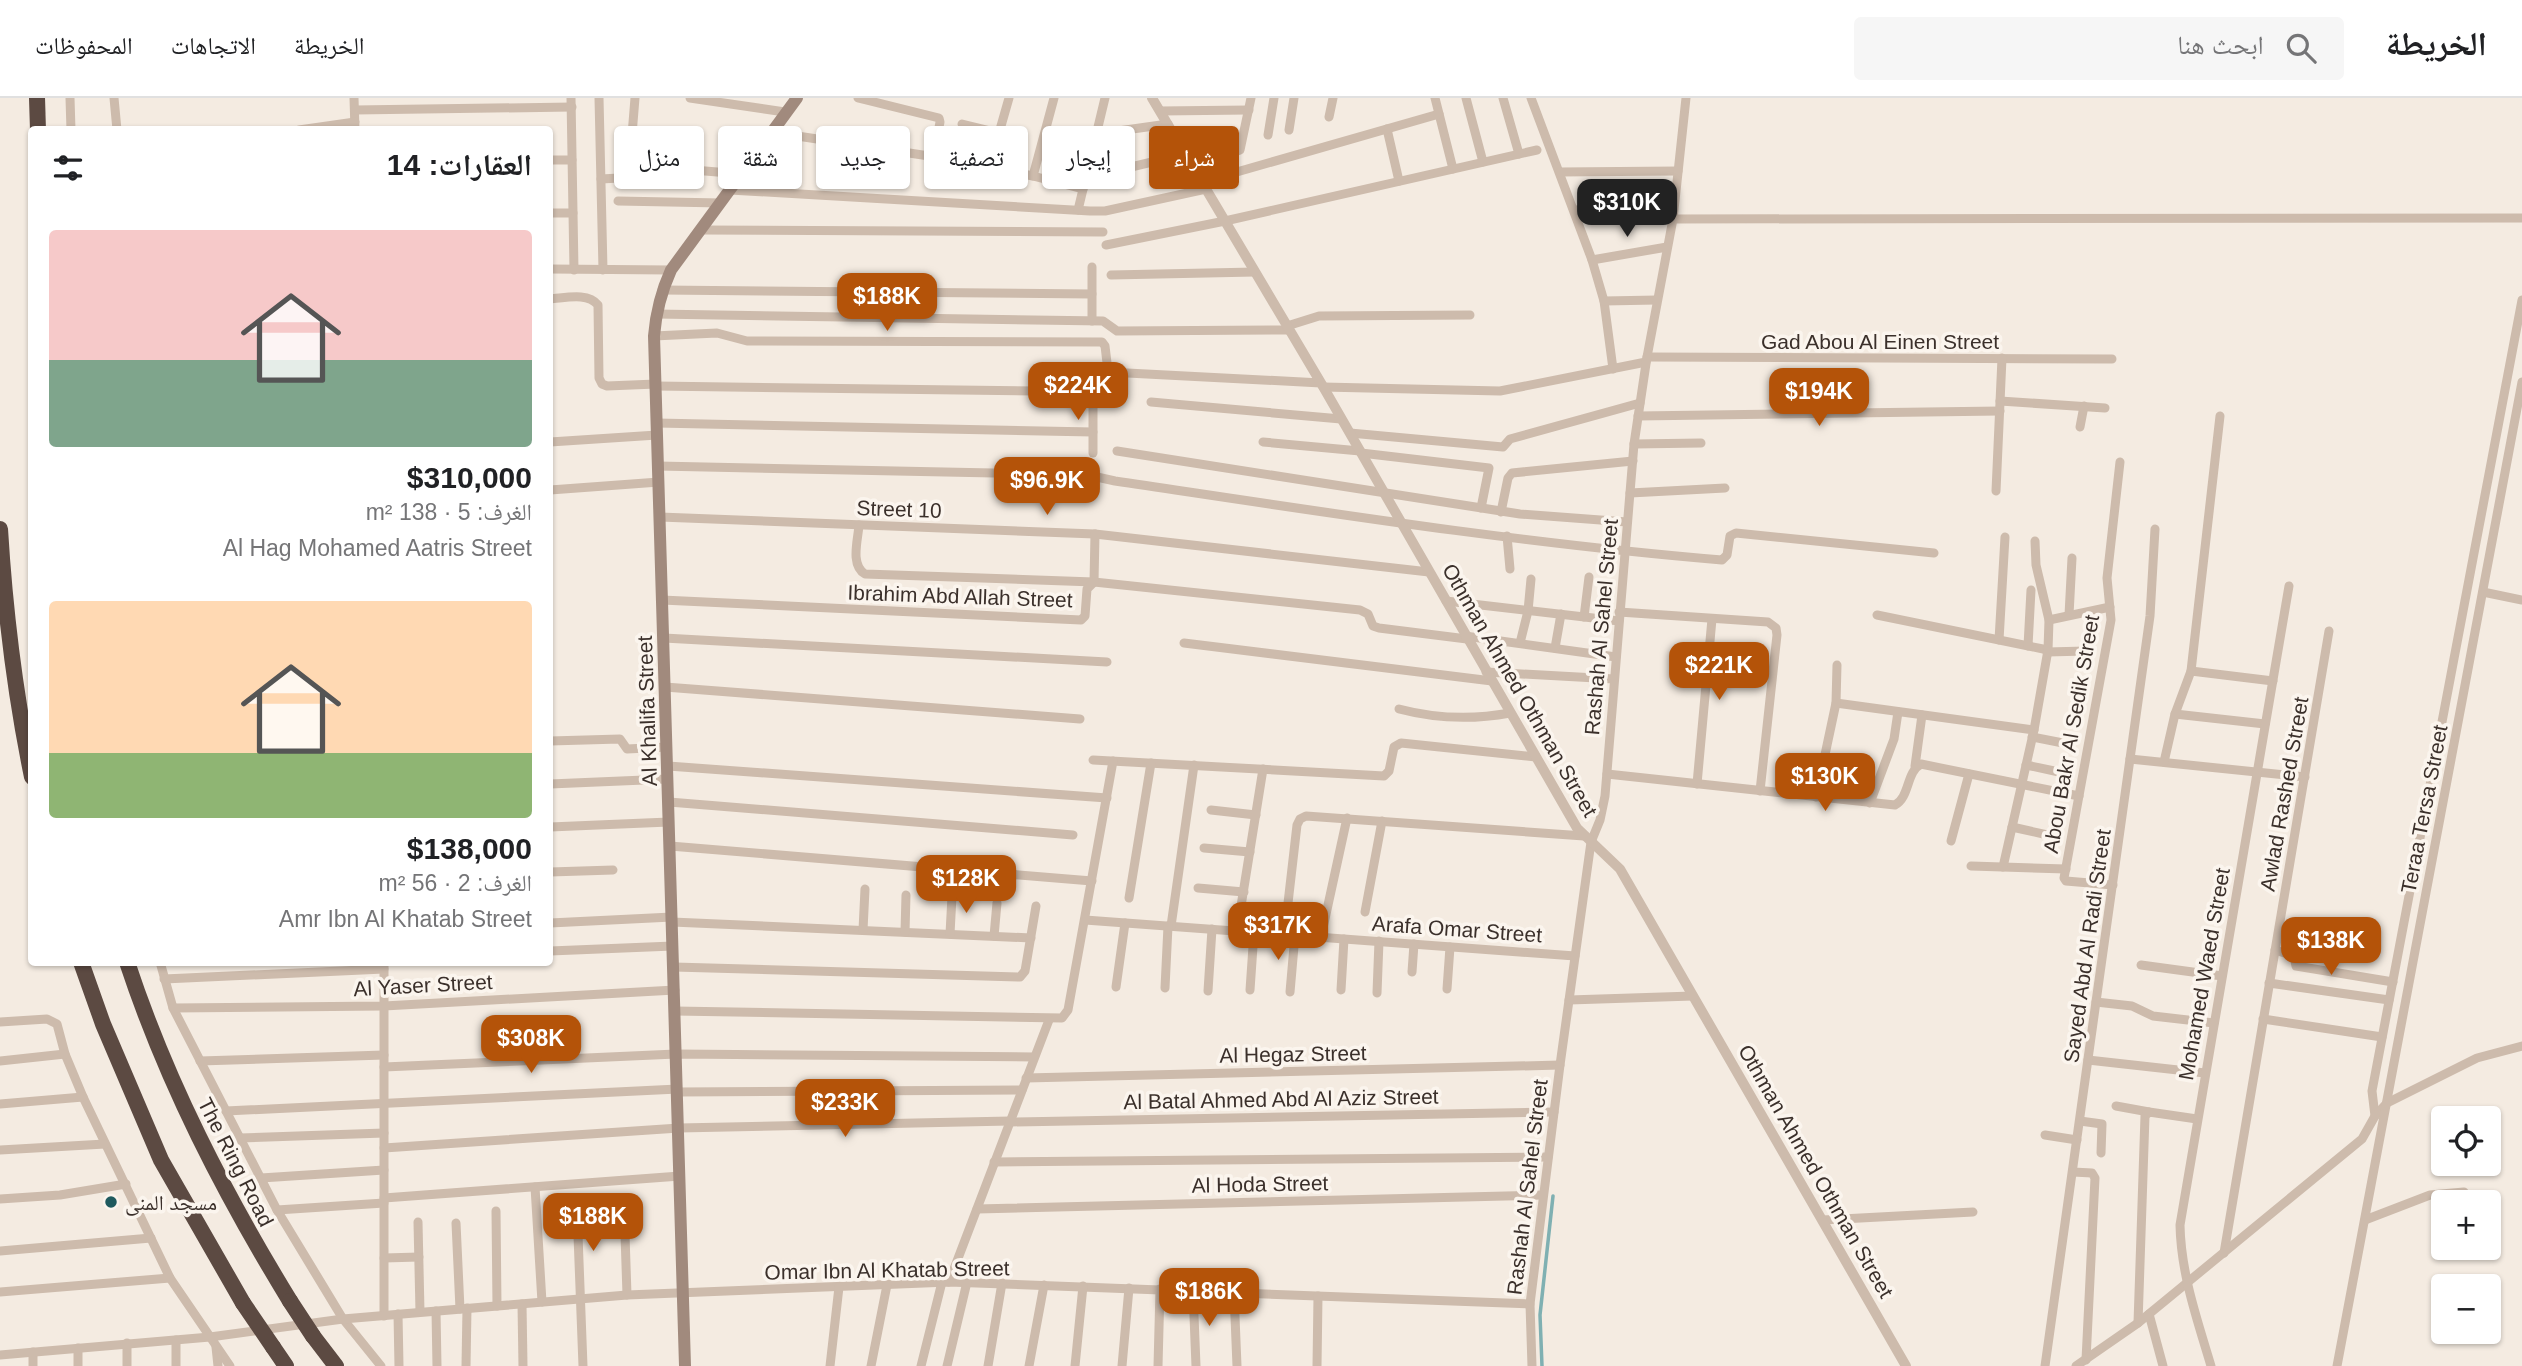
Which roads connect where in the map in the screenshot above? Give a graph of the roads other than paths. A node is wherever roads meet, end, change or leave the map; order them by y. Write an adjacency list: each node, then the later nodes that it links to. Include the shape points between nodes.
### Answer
1 (37, 98): 33 (highway)
2 (70, 98): 34 (street)
3 (114, 98): 35 (street)
4 (355, 98): 25 (street)
5 (599, 98): 61 (street)
6 (635, 98): 37 (street)
7 (690, 98): 28 (street)
8 (796, 98): 28 (main road, Al Khalifa Street)
9 (858, 98): 46 (street, via 938,117 934,154)
10 (1009, 98): 40 (street)
11 (1054, 98): 59 (street)
12 (1105, 98): 41 (street)
13 (1152, 98): 27 (street, Othman Ahmed Othman Street)
14 (1251, 98): 26 (street)
15 (1274, 98): 45 (street)
16 (1294, 98): 44 (street)
17 (1333, 98): 30 (street)
18 (1435, 98): 29 (street)
19 (1466, 98): 52 (street)
20 (1503, 98): 49 (street)
21 (1531, 98): 56 (street)
22 (1686, 98): 54 (street, Rashah Al Sahel Street)
23 (571, 102): 24 (street); 51 (street)
24 (520, 103): 25 (street)
25 (355, 110): 36 (street)
26 (1249, 110): 27 (street); 47 (street)
27 (1160, 111): 32 (street, Othman Ahmed Othman Street)
28 (785, 112): 38 (main road, Al Khalifa Street)
29 (1439, 114): 43 (street); 53 (street)
30 (1329, 117)
31 (962, 124): 39 (street)
32 (1168, 124): 42 (street)
33 (38, 126)
34 (71, 126)
35 (117, 126)
36 (355, 126)
37 (633, 126)
38 (775, 126)
39 (970, 126)
40 (1001, 126)
41 (1099, 126)
42 (1135, 129)
43 (1387, 129): 58 (street); 62 (street)
44 (1289, 130)
45 (1268, 135)
46 (802, 137)
47 (1239, 150)
48 (1537, 150): 49 (street)
49 (1519, 154): 52 (street)
50 (553, 160): 51 (street)
51 (572, 160): 72 (street)
52 (1483, 162): 53 (street)
53 (1453, 169): 62 (street)
54 (1678, 171): 56 (street); 73 (street, Rashah Al Sahel Street)
55 (718, 172): 61 (street, via 622,164 619,178)
56 (1560, 172): 70 (street)
57 (1028, 175): 59 (street)
58 (1239, 175)
59 (1033, 176): 60 (street)
60 (1042, 178)
61 (601, 179): 84 (street)
62 (1399, 181): 75 (street)
63 (1083, 189): 69 (street)
64 (1193, 189): 69 (street, via 1105,211)
65 (1206, 189): 75 (street, Othman Ahmed Othman Street)
66 (730, 190): 68 (main road, Al Khalifa Street); 69 (street)
67 (618, 201): 68 (street)
68 (721, 203): 76 (main road, Al Khalifa Street)
69 (1078, 210)
70 (1575, 210): 73 (street); 80 (street)
71 (553, 213): 72 (street)
72 (573, 213): 83 (street)
73 (1673, 214): 74 (street); 79 (street, Rashah Al Sahel Street)
74 (2522, 218)
75 (1225, 221): 78 (street); 86 (street, Othman Ahmed Othman Street)
76 (701, 230): 77 (street); 85 (main road, Al Khalifa Street)
77 (1103, 232)
78 (1106, 245)
79 (1667, 247): 80 (street); 91 (street, Rashah Al Sahel Street)
80 (1592, 260): 93 (street)
81 (1092, 267): 89 (street)
82 (553, 270): 83 (street)
83 (574, 270): 84 (street)
84 (603, 270): 85 (street)
85 (671, 270): 88 (main road, Al Khalifa Street)
86 (1255, 272): 87 (street); 97 (street, Othman Ahmed Othman Street)
87 (1111, 275)
88 (662, 290): 89 (street); 94 (main road, Al Khalifa Street)
89 (1092, 294): 96 (street)
90 (553, 299): 105 (street, via 587,297 596,301 602,384)
91 (1657, 300): 93 (street); 101 (street, Rashah Al Sahel Street)
92 (2522, 300): 185 (street, Teraa Tersa Street)
93 (1604, 301): 102 (street)
94 (656, 314): 96 (street); 98 (main road, Al Khalifa Street)
95 (1470, 315): 97 (street, via 1327,315)
96 (1092, 321): 97 (street, via 1105,321 1117,331)
97 (1288, 328): 106 (street, Othman Ahmed Othman Street)
98 (654, 335): 103 (street, via 717,334 747,341 1100,342 1105,346); 105 (main road, Al Khalifa Street)
99 (2003, 358): 100 (street, Gad Abou Al Einen Street); 101 (street, Gad Abou Al Einen Street); 109 (street)
100 (2112, 359)
101 (1647, 360): 102 (street, Gad Abou Al Einen Street); 110 (street, Rashah Al Sahel Street)
102 (1613, 369): 106 (street, Gad Abou Al Einen Street, via 1500,391)
103 (1108, 372): 106 (street, Gad Abou Al Einen Street); 107 (street, via 1110,387 1106,392)
104 (2522, 382): 159 (street, Teraa Tersa Street)
105 (656, 385): 107 (street); 118 (main road, Al Khalifa Street)
106 (1322, 385): 116 (street, Othman Ahmed Othman Street)
107 (1093, 392): 119 (street)
108 (1151, 401): 116 (street)
109 (2000, 401): 111 (street); 113 (street)
110 (1640, 403): 114 (street, Rashah Al Sahel Street); 120 (street, via 1510,439 1503,447)
111 (2084, 406): 112 (street); 117 (street)
112 (2105, 408)
113 (2000, 411): 114 (street); 134 (street)
114 (1638, 415): 124 (street, Rashah Al Sahel Street)
115 (2220, 416): 186 (street)
116 (1341, 419): 120 (street, Othman Ahmed Othman Street)
117 (2080, 427)
118 (657, 429): 119 (street); 121 (street); 130 (main road, Al Khalifa Street)
119 (1093, 432): 127 (street)
120 (1349, 433): 126 (street, Othman Ahmed Othman Street)
121 (553, 442)
122 (1263, 442): 126 (street)
123 (1701, 443): 124 (street)
124 (1634, 444): 128 (street, Rashah Al Sahel Street)
125 (1117, 452): 135 (street)
126 (1360, 452): 135 (street, Othman Ahmed Othman Street); 137 (street, via 1488,468)
127 (1093, 453)
128 (1633, 461): 136 (street, Rashah Al Sahel Street); 138 (street, via 1513,473 1507,480)
129 (2120, 462): 163 (street, Abou Bakr Al Sedik Street, via 2108,578)
130 (658, 466): 131 (main road, Al Khalifa Street); 141 (street, via 1088,475)
131 (659, 482): 133 (street); 139 (main road, Al Khalifa Street)
132 (1725, 488): 136 (street)
133 (553, 490)
134 (1996, 491)
135 (1383, 492): 137 (street); 141 (street, Othman Ahmed Othman Street)
136 (1630, 492): 140 (street, Rashah Al Sahel Street)
137 (1481, 508): 138 (street)
138 (1501, 512): 140 (street)
139 (660, 517): 142 (street, Street 10); 160 (main road, Al Khalifa Street)
140 (1627, 522): 149 (street, Rashah Al Sahel Street)
141 (1401, 523): 146 (street); 153 (street, Othman Ahmed Othman Street)
142 (859, 524): 145 (street, Street 10); 156 (street, via 856,564 865,574)
143 (0, 529): 205 (highway, via 6,617)
144 (2155, 529): 206 (street, Sayed Abd Al Radi Street, via 2150,616)
145 (1095, 534): 153 (street, Street 10); 156 (street)
146 (1507, 537): 149 (street); 152 (street)
147 (2005, 537): 175 (street)
148 (2035, 541): 171 (street)
149 (1624, 552): 150 (street, via 1722,560 1730,536 1736,534); 169 (street, Rashah Al Sahel Street)
150 (1934, 553)
151 (2072, 558): 167 (street)
152 (1510, 569)
153 (1429, 572): 162 (street, Othman Ahmed Othman Street)
154 (1589, 577): 168 (street)
155 (1531, 579): 164 (street)
156 (1094, 582): 160 (street, Ibrahim Abd Allah Street, via 1087,589 1081,620); 173 (street, Ibrahim Abd Allah Street, via 1360,610 1379,628)
157 (2289, 586): 190 (street, Mohamed Waed Street)
158 (2031, 590): 178 (street)
159 (2483, 593): 161 (street); 187 (street, Teraa Tersa Street)
160 (663, 600): 174 (main road, Al Khalifa Street)
161 (2522, 600)
162 (1446, 601): 164 (street); 173 (street, Othman Ahmed Othman Street)
163 (2110, 607): 167 (street); 225 (street, Abou Bakr Al Sedik Street)
164 (1528, 611): 165 (street); 177 (street)
165 (1562, 614): 168 (street); 179 (street)
166 (1877, 615): 175 (street)
167 (2069, 615): 171 (street)
168 (1584, 617): 169 (street)
169 (1619, 617): 170 (street); 182 (street, Rashah Al Sahel Street)
170 (1712, 619): 222 (street); 224 (street, via 1768,622 1776,628)
171 (2049, 620): 180 (street)
172 (2329, 631): 220 (street, Awlad Rashed Street)
173 (1466, 637): 177 (street, Ibrahim Abd Allah Street); 188 (street, Othman Ahmed Othman Street)
174 (664, 638): 183 (street); 191 (main road, Al Khalifa Street)
175 (1999, 640): 178 (street)
176 (1184, 643): 188 (street)
177 (1520, 643): 179 (street, Ibrahim Abd Allah Street)
178 (2028, 646): 180 (street)
179 (1555, 648): 182 (street, Ibrahim Abd Allah Street)
180 (2048, 651): 181 (street); 200 (street)
181 (2086, 651)
182 (1616, 657): 189 (street, Rashah Al Sahel Street)
183 (1107, 662)
184 (1837, 665): 192 (street)
185 (2452, 668): 187 (street); 259 (street, Teraa Tersa Street)
186 (2192, 671): 190 (street); 196 (street)
187 (2468, 671): 262 (street, Teraa Tersa Street)
188 (1489, 677): 189 (street); 195 (street, Othman Ahmed Othman Street)
189 (1614, 679): 218 (street, Rashah Al Sahel Street)
190 (2273, 681): 199 (street, Mohamed Waed Street)
191 (665, 687): 198 (street); 203 (main road, Al Khalifa Street)
192 (1836, 703): 194 (street); 226 (street)
193 (1399, 709): 195 (street, via 1466,719)
194 (1898, 712): 197 (street); 229 (street, via 1894,739)
195 (1510, 713): 204 (street, Othman Ahmed Othman Street)
196 (2175, 714): 199 (street); 209 (street)
197 (1922, 715): 200 (street); 213 (street)
198 (1080, 719)
199 (2265, 724): 215 (street, Mohamed Waed Street)
200 (2033, 734): 202 (street); 212 (street)
201 (553, 741): 203 (street, via 621,739 627,749)
202 (2068, 744)
203 (667, 747): 216 (main road, Al Khalifa Street)
204 (1536, 757): 214 (street, via 1401,743 1393,750 1384,776); 239 (street, Othman Ahmed Othman Street)
205 (28, 759)
206 (2130, 759): 209 (street); 250 (street, Sayed Abd Al Radi Street)
207 (1093, 760): 208 (street)
208 (1113, 761): 210 (street); 227 (street)
209 (2164, 762): 215 (street)
210 (1151, 763): 211 (street); 256 (street)
211 (1194, 765): 214 (street); 268 (street)
212 (2026, 765): 217 (street); 223 (street)
213 (1916, 766): 219 (street); 229 (street, via 1900,803)
214 (1263, 769): 231 (street)
215 (2257, 770): 220 (street); 293 (street, Mohamed Waed Street)
216 (668, 772): 221 (street); 227 (street); 228 (main road, Al Khalifa Street)
217 (2059, 772)
218 (1607, 774): 222 (street); 239 (street, Rashah Al Sahel Street, via 1600,820)
219 (1969, 774): 223 (street); 240 (street)
220 (2305, 776): 283 (street, Awlad Rashed Street)
221 (553, 783)
222 (1697, 784): 224 (street)
223 (2022, 785): 225 (street); 236 (street)
224 (1760, 791): 226 (street)
225 (2079, 796): 246 (street, Abou Bakr Al Sedik Street)
226 (1816, 797): 229 (street)
227 (1107, 798): 249 (street)
228 (669, 802): 234 (main road, Al Khalifa Street); 237 (street)
229 (1870, 803)
230 (1211, 810): 231 (street)
231 (1256, 815): 243 (street)
232 (1347, 818): 233 (street); 258 (street, via 1300,819); 277 (street)
233 (1382, 821): 239 (street); 263 (street)
234 (669, 822): 235 (street); 241 (main road, Al Khalifa Street)
235 (553, 827)
236 (2012, 827): 238 (street); 245 (street)
237 (1073, 835)
238 (2052, 836)
239 (1588, 839): 285 (street, Rashah Al Sahel Street); 306 (street, Othman Ahmed Othman Street, via 1620,869)
240 (1951, 841)
241 (670, 846): 249 (street); 264 (main road, Al Khalifa Street)
242 (1204, 848): 243 (street)
243 (1250, 852): 253 (street)
244 (1971, 866): 245 (street)
245 (2003, 867): 246 (street)
246 (2066, 869): 250 (street, Abou Bakr Al Sedik Street, via 2066,881)
247 (613, 870): 248 (street)
248 (553, 872)
249 (1092, 881): 265 (street)
250 (2113, 886): 309 (street, Sayed Abd Al Radi Street)
251 (1198, 888): 253 (street)
252 (865, 889): 270 (street)
253 (1244, 892): 261 (street)
254 (906, 895): 271 (street)
255 (952, 896): 273 (street)
256 (1129, 898)
257 (997, 903): 275 (street)
258 (1287, 903)
259 (2407, 904): 262 (street); 295 (street, Teraa Tersa Street)
260 (1036, 906): 276 (street)
261 (1241, 906)
262 (2424, 907): 333 (street, Teraa Tersa Street)
263 (1365, 912)
264 (672, 920): 266 (street); 270 (street); 281 (main road, Al Khalifa Street)
265 (1085, 920): 267 (street, Arafa Omar Street); 314 (street, via 1068,1010 1062,1018)
266 (553, 923)
267 (1125, 923): 268 (street, Arafa Omar Street); 297 (street)
268 (1169, 926): 269 (street, Arafa Omar Street); 298 (street)
269 (1212, 929): 272 (street, Arafa Omar Street); 303 (street)
270 (863, 930): 271 (street)
271 (905, 932): 273 (street)
272 (1254, 932): 274 (street, Arafa Omar Street); 301 (street)
273 (950, 934): 275 (street)
274 (1295, 935): 277 (street, Arafa Omar Street); 304 (street)
275 (994, 936): 276 (street)
276 (1031, 937): 291 (street, via 1025,971 1017,977)
277 (1321, 937): 278 (street, Arafa Omar Street)
278 (1345, 939): 279 (street, Arafa Omar Street); 302 (street)
279 (1379, 941): 280 (street, Arafa Omar Street); 305 (street)
280 (1414, 944): 282 (street, Arafa Omar Street); 292 (street)
281 (673, 946): 284 (street); 291 (main road, Al Khalifa Street)
282 (1450, 947): 285 (street, Arafa Omar Street); 299 (street)
283 (2275, 950): 295 (street, via 2294,956 2296,966); 296 (street, Awlad Rashed Street)
284 (553, 951)
285 (1575, 956): 307 (street, Rashah Al Sahel Street)
286 (2141, 965): 293 (street)
287 (82, 966): 424 (highway, bridge, via 161,1160 243,1303)
288 (128, 966): 425 (highway, The Ring Road, bridge, via 188,1117 233,1205 290,1301)
289 (161, 966): 294 (street)
290 (384, 966): 294 (street); 310 (street)
291 (674, 967): 300 (main road, Al Khalifa Street)
292 (1412, 972)
293 (2222, 976): 316 (street, Mohamed Waed Street)
294 (164, 979): 311 (street)
295 (2393, 982): 308 (street, Teraa Tersa Street)
296 (2269, 984): 308 (street); 313 (street, Awlad Rashed Street)
297 (1116, 987)
298 (1165, 988)
299 (1447, 989)
300 (675, 990): 310 (street, Al Yaser Street); 312 (main road, Al Khalifa Street)
301 (1250, 990)
302 (1341, 990)
303 (1208, 991)
304 (1290, 992)
305 (1377, 992)
306 (1693, 996): 307 (street); 371 (street, Othman Ahmed Othman Street)
307 (1569, 1000): 326 (street, Rashah Al Sahel Street)
308 (2389, 1000): 317 (street, Teraa Tersa Street)
309 (2096, 1002): 316 (street, via 2132,1006 2153,1016); 324 (street, Sayed Abd Al Radi Street)
310 (384, 1006): 311 (street, Al Yaser Street); 321 (street)
311 (173, 1008): 323 (street)
312 (675, 1010): 314 (street); 320 (main road, Al Khalifa Street)
313 (2263, 1019): 317 (street); 377 (street, Awlad Rashed Street)
314 (1049, 1020): 322 (street)
315 (0, 1022): 319 (street, via 47,1019 57,1024)
316 (2214, 1023): 328 (street, Mohamed Waed Street)
317 (2382, 1037): 340 (street, Teraa Tersa Street, via 2372,1091)
318 (2522, 1046): 333 (street, via 2477,1058)
319 (65, 1054): 325 (street); 332 (street)
320 (676, 1054): 322 (street); 327 (street); 330 (main road, Al Khalifa Street)
321 (384, 1055): 323 (street); 327 (street)
322 (1034, 1057): 329 (street)
323 (200, 1060): 337 (street)
324 (2088, 1060): 328 (street); 343 (street, Sayed Abd Al Radi Street)
325 (0, 1061)
326 (1560, 1065): 329 (street, Al Hegaz Street); 338 (street, Rashah Al Sahel Street)
327 (384, 1067): 335 (street)
328 (2205, 1073): 341 (street, Mohamed Waed Street)
329 (1026, 1078): 331 (street)
330 (678, 1090): 331 (street); 335 (street); 344 (main road, Al Khalifa Street)
331 (1022, 1090): 342 (street)
332 (83, 1097): 334 (street); 349 (street)
333 (2387, 1103): 340 (street); 372 (street, Teraa Tersa Street)
334 (0, 1104)
335 (384, 1104): 337 (street); 345 (street)
336 (2116, 1106): 339 (street)
337 (226, 1111): 347 (street)
338 (1554, 1112): 342 (street, Al Batal Ahmed Abd Al Aziz Street); 353 (street, Rashah Al Sahel Street)
339 (2149, 1112): 341 (street); 409 (street, via 2144,1117)
340 (2375, 1116): 377 (street, via 2362,1139)
341 (2197, 1119): 383 (street, Mohamed Waed Street, via 2180,1225)
342 (1010, 1121): 344 (street, Al Batal Ahmed Abd Al Aziz Street); 354 (street)
343 (2080, 1121): 348 (street, Sayed Abd Al Radi Street); 352 (street, via 2102,1124)
344 (679, 1128): 350 (street, Al Batal Ahmed Abd Al Aziz Street); 357 (main road, Al Khalifa Street)
345 (384, 1133): 347 (street); 350 (street)
346 (2045, 1136): 348 (street)
347 (240, 1138): 358 (street)
348 (2077, 1140): 356 (street, Sayed Abd Al Radi Street)
349 (105, 1144): 351 (street); 359 (street)
350 (384, 1148): 355 (street)
351 (0, 1150)
352 (2101, 1153)
353 (1548, 1157): 354 (street); 361 (street, Rashah Al Sahel Street)
354 (994, 1162): 367 (street)
355 (384, 1170): 358 (street); 364 (street)
356 (2073, 1172): 417 (street, via 2092,1173 2095,1178); 447 (street, Sayed Abd Al Radi Street)
357 (680, 1176): 360 (street); 394 (main road, Al Khalifa Street)
358 (261, 1178): 368 (street)
359 (126, 1184): 363 (street); 375 (street)
360 (535, 1187): 364 (street); 398 (street)
361 (1543, 1195): 367 (street, Al Hoda Street); 400 (street, Rashah Al Sahel Street)
362 (2431, 1195): 372 (street)
363 (0, 1199)
364 (384, 1200): 368 (street); 379 (street)
365 (624, 1204): 395 (street)
366 (577, 1209): 397 (street)
367 (977, 1209): 381 (street)
368 (277, 1210): 408 (street)
369 (496, 1212): 401 (street)
370 (1973, 1212): 371 (street)
371 (1823, 1220): 446 (street, Othman Ahmed Othman Street)
372 (2365, 1220): 451 (street, Teraa Tersa Street)
373 (418, 1222): 378 (street)
374 (456, 1223): 402 (street)
375 (151, 1238): 376 (street); 380 (street)
376 (0, 1251)
377 (2224, 1252): 383 (street)
378 (419, 1257): 379 (street); 404 (street)
379 (384, 1258): 407 (street)
380 (170, 1278): 392 (street); 410 (street)
381 (945, 1282): 382 (street, Omar Ibn Al Khatab Street); 385 (street, Omar Ibn Al Khatab Street); 435 (street)
382 (967, 1282): 384 (street, Omar Ibn Al Khatab Street); 436 (street)
383 (2186, 1282): 406 (street); 450 (street, Mohamed Waed Street)
384 (1002, 1283): 386 (street, Omar Ibn Al Khatab Street); 437 (street)
385 (887, 1285): 388 (street, Omar Ibn Al Khatab Street); 434 (street)
386 (1044, 1285): 387 (street, Omar Ibn Al Khatab Street); 438 (street)
387 (1083, 1286): 389 (street, Omar Ibn Al Khatab Street); 439 (street)
388 (839, 1287): 394 (street, Omar Ibn Al Khatab Street); 433 (street)
389 (1129, 1288): 390 (street, Omar Ibn Al Khatab Street); 440 (street)
390 (1160, 1289): 391 (street, Omar Ibn Al Khatab Street); 441 (street)
391 (1193, 1291): 393 (street, Omar Ibn Al Khatab Street); 442 (street)
392 (0, 1292)
393 (1234, 1292): 396 (street, Omar Ibn Al Khatab Street); 443 (street)
394 (684, 1294): 395 (street, Omar Ibn Al Khatab Street); 432 (main road, Al Khalifa Street)
395 (627, 1295): 397 (street, Omar Ibn Al Khatab Street)
396 (1318, 1296): 400 (street, Omar Ibn Al Khatab Street); 444 (street)
397 (580, 1299): 398 (street, Omar Ibn Al Khatab Street); 431 (street)
398 (542, 1302): 399 (street, Omar Ibn Al Khatab Street)
399 (522, 1304): 401 (street, Omar Ibn Al Khatab Street); 430 (street)
400 (1530, 1304): 445 (street, Rashah Al Sahel Street)
401 (497, 1306): 402 (street, Omar Ibn Al Khatab Street)
402 (463, 1309): 403 (street, Omar Ibn Al Khatab Street); 429 (street)
403 (436, 1311): 404 (street, Omar Ibn Al Khatab Street); 428 (street)
404 (420, 1312): 405 (street, Omar Ibn Al Khatab Street)
405 (398, 1314): 407 (street, Omar Ibn Al Khatab Street); 427 (street)
406 (2149, 1314): 409 (street); 449 (street)
407 (384, 1315): 408 (street, Omar Ibn Al Khatab Street)
408 (343, 1319): 410 (street, Omar Ibn Al Khatab Street); 426 (street)
409 (2138, 1324): 417 (street)
410 (210, 1337): 411 (street, Omar Ibn Al Khatab Street); 413 (street)
411 (176, 1340): 412 (street, Omar Ibn Al Khatab Street); 421 (street)
412 (127, 1343): 414 (street, Omar Ibn Al Khatab Street); 420 (street)
413 (216, 1346): 422 (street); 423 (street)
414 (78, 1348): 415 (street, Omar Ibn Al Khatab Street); 419 (street)
415 (33, 1352): 416 (street, Omar Ibn Al Khatab Street); 418 (street)
416 (0, 1355)
417 (2086, 1360): 448 (street)
418 (33, 1366)
419 (78, 1366)
420 (127, 1366)
421 (176, 1366)
422 (218, 1366)
423 (229, 1366)
424 (286, 1366)
425 (336, 1366)
426 (381, 1366)
427 (399, 1366)
428 (437, 1366)
429 (466, 1366)
430 (523, 1366)
431 (583, 1366)
432 (685, 1366)
433 (830, 1366)
434 (871, 1366)
435 (921, 1366)
436 (947, 1366)
437 (988, 1366)
438 (1029, 1366)
439 (1075, 1366)
440 (1122, 1366)
441 (1158, 1366)
442 (1196, 1366)
443 (1237, 1366)
444 (1317, 1366)
445 (1531, 1366)
446 (1906, 1366)
447 (2045, 1366)
448 (2076, 1366)
449 (2163, 1366)
450 (2211, 1366)
451 (2337, 1366)

